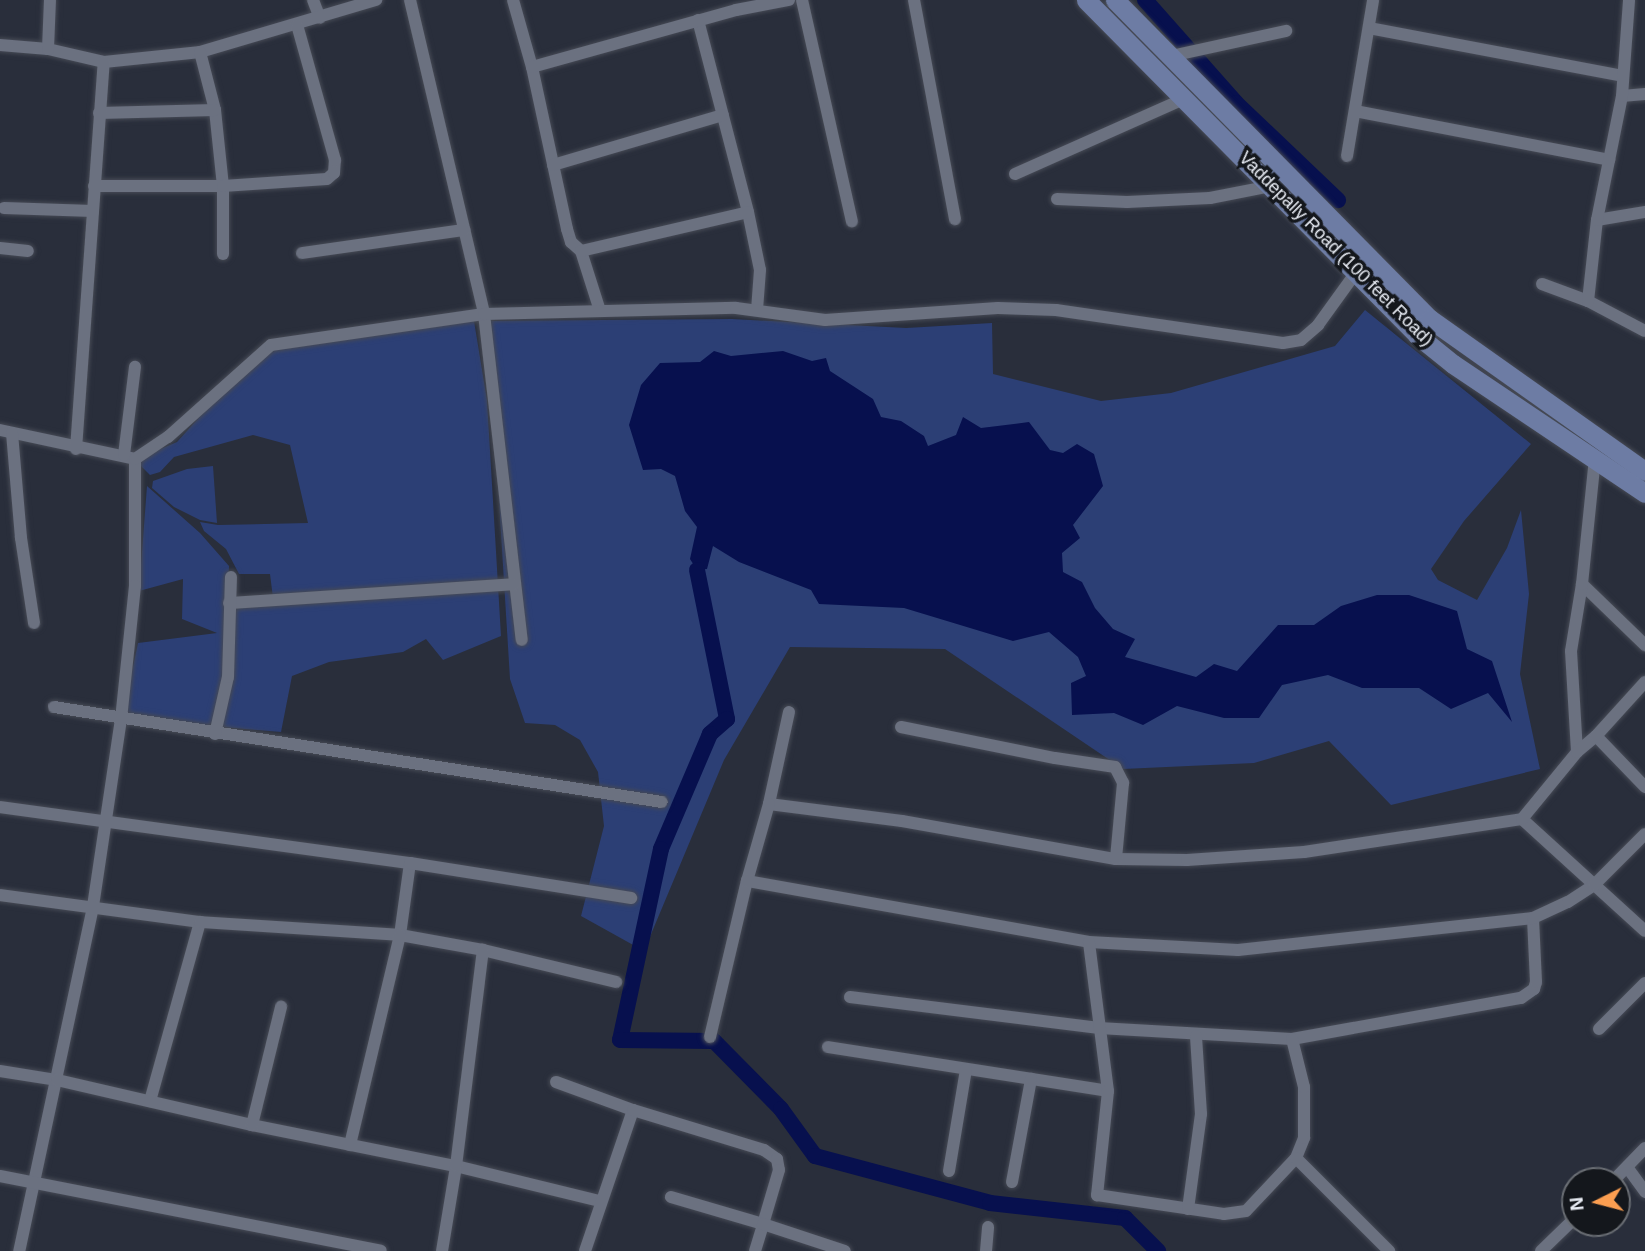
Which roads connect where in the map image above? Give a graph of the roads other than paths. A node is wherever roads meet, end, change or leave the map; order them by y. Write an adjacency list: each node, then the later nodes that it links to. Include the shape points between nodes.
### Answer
1 (50, 0): 20 (street)
2 (313, 0): 14 (street)
3 (410, 0): 48 (street)
4 (513, 0): 24 (street)
5 (789, 0): 13 (street)
6 (802, 0): 47 (street)
7 (914, 0): 45 (street)
8 (1086, 0): 28 (main road, Vaddepally Road (100 feet Road))
9 (1115, 0): 22 (main road)
10 (1373, 0): 17 (street)
11 (1629, 0): 25 (street)
12 (371, 1): 14 (street)
13 (735, 5): 15 (street)
14 (320, 18): 16 (street)
15 (698, 20): 24 (street); 32 (street)
16 (298, 25): 21 (street); 38 (street, via 335,160 334,173 319,181)
17 (1369, 28): 25 (street); 30 (street)
18 (1286, 31): 22 (street)
19 (0, 45): 20 (street)
20 (48, 49): 23 (street)
21 (200, 52): 23 (street); 29 (street)
22 (1185, 52): 66 (main road, via 1430,319)
23 (104, 62): 31 (street)
24 (532, 67): 35 (street)
25 (1623, 76): 27 (street)
26 (1645, 94): 27 (street)
27 (1622, 96): 34 (street)
28 (1186, 98): 36 (street); 39 (main road, Vaddepally Road (100 feet Road))
29 (215, 110): 31 (street); 38 (street)
30 (1355, 111): 33 (street); 34 (street)
31 (99, 113): 37 (street)
32 (723, 115): 35 (street); 43 (street)
33 (1347, 156)
34 (1609, 160): 46 (street)
35 (553, 165): 51 (street, via 571,242)
36 (1015, 174)
37 (94, 186): 38 (street); 42 (street)
38 (223, 186): 53 (street)
39 (1272, 186): 40 (street, via 1210,198); 54 (main road, Vaddepally Road (100 feet Road))
40 (1058, 199)
41 (4, 208): 42 (street)
42 (93, 211): 63 (street)
43 (748, 212): 51 (street); 57 (street, via 760,270)
44 (1645, 212): 46 (street)
45 (955, 219)
46 (1597, 220): 56 (street)
47 (852, 221)
48 (464, 230): 52 (street); 59 (street)
49 (0, 248): 50 (street)
50 (28, 251)
51 (581, 251): 58 (street)
52 (302, 253)
53 (223, 254)
54 (1357, 271): 57 (street, via 1318,325 1301,340 1283,343 1056,310 998,308 825,320); 65 (main road, Vaddepally Road (100 feet Road), via 1417,335 1453,364)
55 (1542, 284): 56 (street)
56 (1588, 301): 60 (street)
57 (757, 310): 58 (street)
58 (600, 311): 59 (street)
59 (484, 314): 64 (street, via 271,345 168,437); 69 (street)
60 (1645, 331)
61 (135, 367): 64 (street)
62 (6, 431): 63 (street); 72 (street)
63 (76, 449): 64 (street)
64 (129, 457): 78 (street, via 135,586)
65 (1594, 459): 67 (main road, Vaddepally Road (100 feet Road)); 70 (street)
66 (1645, 471)
67 (1645, 493)
68 (231, 577): 71 (street)
69 (514, 584): 71 (street); 73 (street)
70 (1582, 584): 74 (street); 82 (street, via 1571,650)
71 (229, 603): 80 (street, via 228,677)
72 (34, 623)
73 (522, 640)
74 (1645, 645)
75 (1645, 682): 81 (street)
76 (54, 707): 78 (street)
77 (789, 712): 85 (street)
78 (121, 719): 80 (street); 88 (street)
79 (901, 727): 90 (street, via 1115,767 1123,783)
80 (215, 734): 84 (street)
81 (1597, 736): 82 (street); 83 (street)
82 (1577, 752): 87 (street)
83 (1645, 787)
84 (662, 802)
85 (769, 804): 90 (street, via 902,821); 92 (street)
86 (0, 807): 88 (street)
87 (1522, 819): 90 (street, via 1304,852 1187,860); 93 (street)
88 (105, 821): 91 (street); 96 (street)
89 (1645, 834): 93 (street)
90 (1116, 859)
91 (411, 863): 95 (street); 100 (street)
92 (747, 881): 101 (street); 110 (street)
93 (1594, 885): 97 (street); 99 (street)
94 (0, 895): 96 (street)
95 (631, 898)
96 (93, 907): 98 (street); 116 (street)
97 (1533, 919): 101 (street, via 1238,950); 111 (street, via 1536,982 1521,998)
98 (200, 922): 100 (street); 119 (street)
99 (1645, 931)
100 (400, 935): 102 (street); 122 (street)
101 (1089, 942): 107 (street)
102 (483, 950): 103 (street); 125 (street)
103 (617, 982)
104 (1645, 983): 108 (street)
105 (850, 997): 107 (street)
106 (281, 1007): 121 (street)
107 (1099, 1028): 109 (street); 118 (street)
108 (1600, 1028)
109 (1196, 1036): 111 (street); 135 (street, via 1200,1114)
110 (710, 1037)
111 (1292, 1039): 124 (street, via 1304,1087 1304,1138)
112 (828, 1047): 113 (street)
113 (966, 1069): 115 (street); 127 (street)
114 (0, 1071): 116 (street)
115 (1031, 1079): 118 (street); 130 (street)
116 (57, 1080): 119 (street); 131 (street)
117 (556, 1082): 120 (street)
118 (1108, 1091): 135 (street, via 1097,1195)
119 (150, 1101): 121 (street)
120 (633, 1110): 134 (street); 136 (street, via 772,1154 779,1170)
121 (252, 1125): 122 (street)
122 (350, 1145): 125 (street)
123 (1645, 1148): 126 (street)
124 (1296, 1158): 135 (street, via 1246,1211 1224,1214); 146 (street)
125 (456, 1166): 134 (street); 141 (street)
126 (1628, 1167)
127 (949, 1171)
128 (1631, 1171): 132 (street)
129 (0, 1176): 131 (street)
130 (1012, 1182)
131 (35, 1183): 139 (street); 140 (street)
132 (1643, 1185)
133 (671, 1197): 136 (street)
134 (600, 1201): 142 (street)
135 (1188, 1209)
136 (763, 1224): 143 (street); 144 (street)
137 (988, 1227): 145 (street)
138 (1561, 1232): 147 (street)
139 (19, 1251)
140 (381, 1251)
141 (442, 1251)
142 (585, 1251)
143 (755, 1251)
144 (844, 1251)
145 (986, 1251)
146 (1389, 1251)
147 (1541, 1251)

